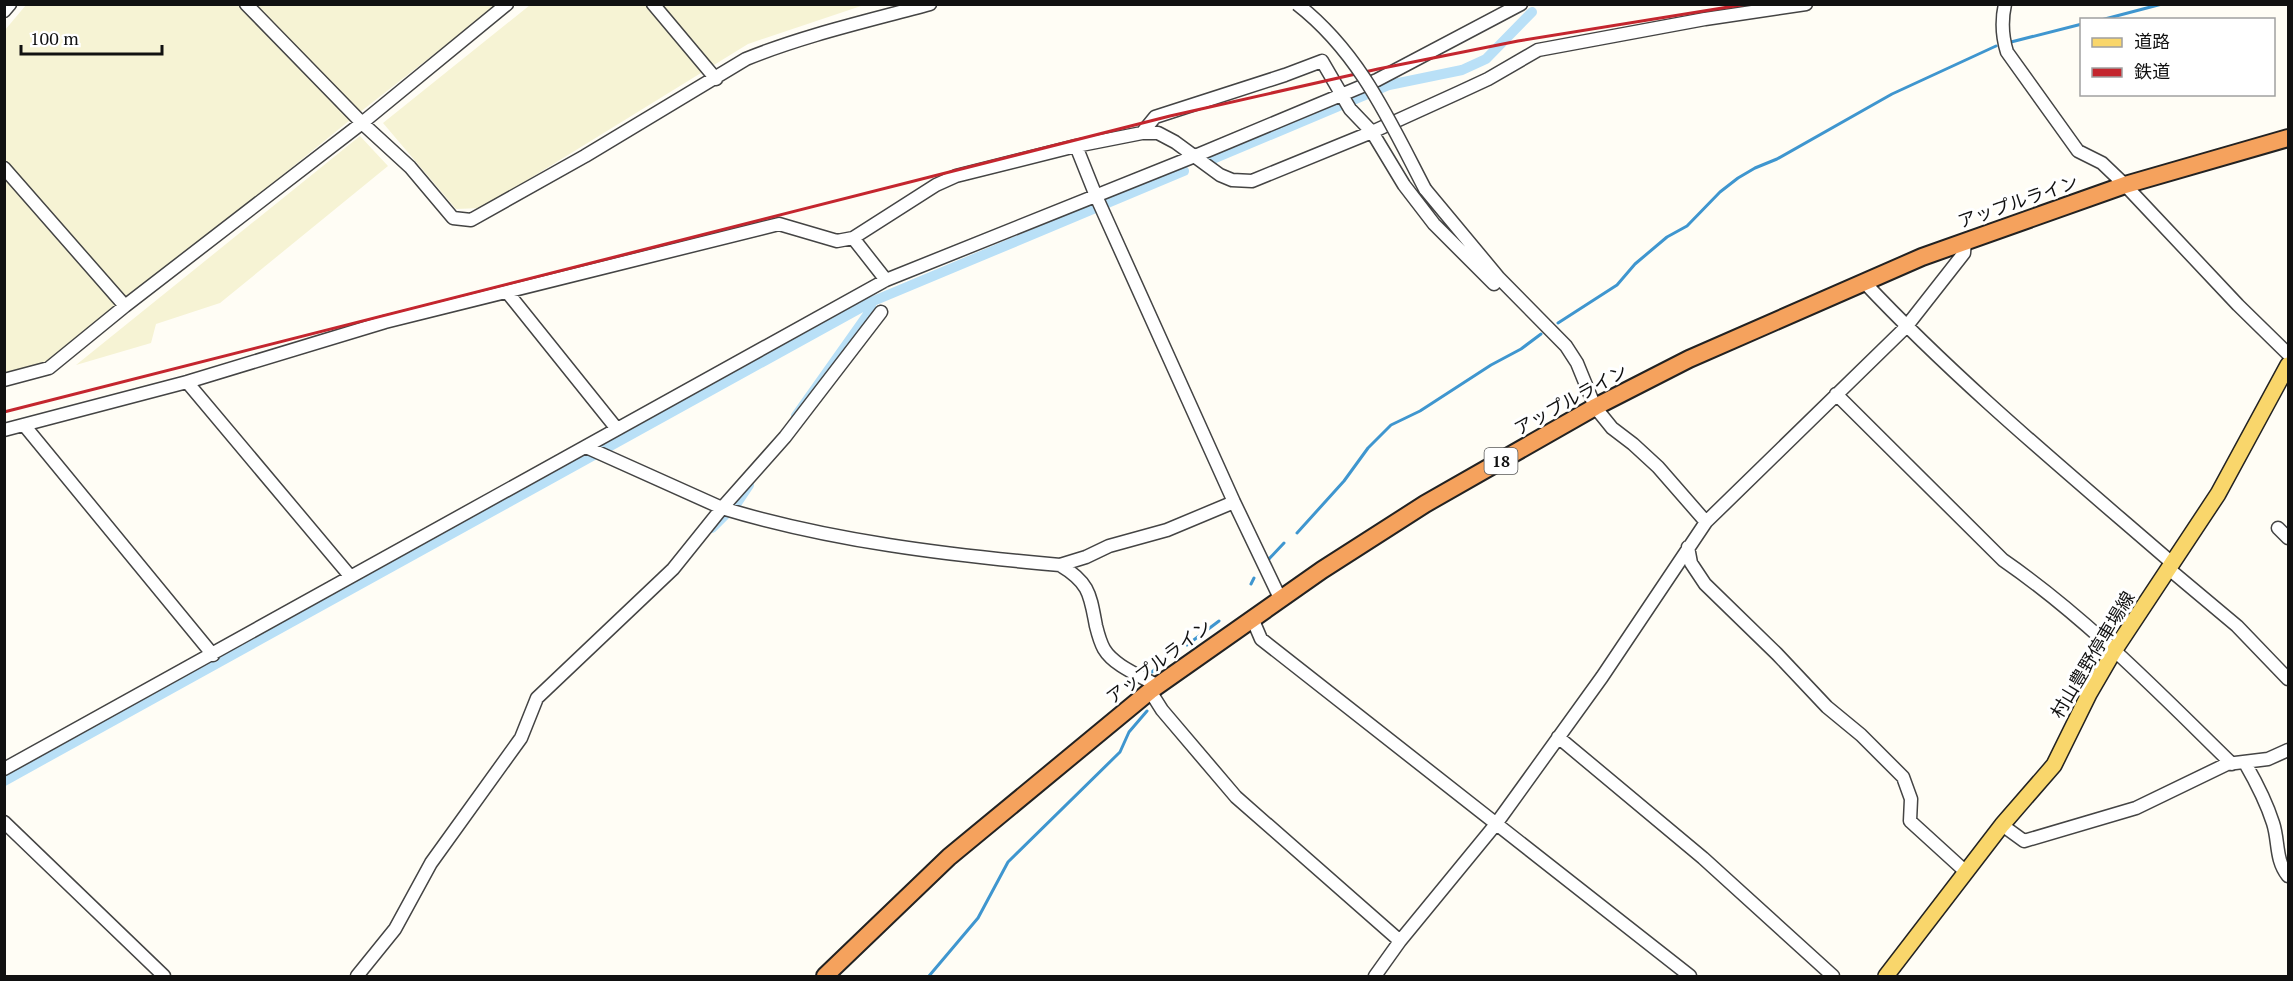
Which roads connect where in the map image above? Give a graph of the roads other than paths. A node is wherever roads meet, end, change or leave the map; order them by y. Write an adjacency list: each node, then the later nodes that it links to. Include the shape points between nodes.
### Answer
1 (10, 4): 10 (street)
2 (246, 4): 13 (street)
3 (507, 4): 13 (street)
4 (653, 4): 11 (street)
5 (930, 4): 11 (street, via 767,51 746,59)
6 (1297, 4): 24 (street, bridge, via 1352,58 1425,189)
7 (1521, 4): 12 (street)
8 (1806, 4): 14 (street, via 1538,50 1488,79)
9 (2005, 4): 20 (street, via 2002,18 2007,52 2078,151 2102,163)
10 (4, 11)
11 (716, 79): 13 (street, via 471,219 453,218 410,166)
12 (1346, 100): 14 (street); 15 (street, via 1322,61 1155,117); 18 (street)
13 (362, 123): 28 (street)
14 (1372, 132): 18 (street, via 1252,181 1220,175); 24 (street, via 1404,185 1434,224 1494,284)
15 (1142, 133): 17 (street); 18 (street, via 1158,133)
16 (2289, 138): 20 (highway, アップルライン / 18)
17 (1076, 146): 21 (street); 22 (street, via 956,176)
18 (1195, 156): 21 (street)
19 (4, 168): 28 (street)
20 (2125, 185): 23 (highway, アップルライン / 18); 31 (street, via 2238,306)
21 (1097, 198): 25 (street); 41 (street)
22 (854, 238): 25 (street); 27 (street, via 837,241 779,224)
23 (1965, 241): 26 (highway, アップルライン / 18); 30 (street, via 1965,253)
24 (1499, 278): 36 (street, via 1566,346)
25 (886, 280): 38 (street)
26 (1864, 282): 30 (street); 36 (highway, アップルライン / 18, via 1689,359)
27 (507, 292): 34 (street, via 385,322); 38 (street)
28 (125, 306): 33 (street, via 49,368)
29 (881, 312): 42 (street, via 785,437)
30 (1906, 327): 35 (street); 48 (street)
31 (2289, 354)
32 (2285, 377): 48 (main road, 村山豊野停車場線, via 2218,494)
33 (4, 380)
34 (187, 382): 37 (street); 49 (street)
35 (1836, 394): 43 (street); 52 (street, via 2003,560)
36 (1595, 407): 43 (street, via 1612,428 1658,467); 50 (highway, アップルライン / 18, via 1425,504)
37 (24, 425): 39 (street); 53 (street)
38 (617, 429): 40 (street)
39 (4, 430)
40 (589, 448): 42 (street); 49 (street)
41 (1234, 502): 47 (street, via 1167,530); 50 (street)
42 (722, 508): 47 (street, via 828,534 973,558); 68 (street, via 673,569 537,698 521,738 431,863 395,929)
43 (1706, 522): 46 (street)
44 (2278, 528): 45 (street)
45 (2289, 538)
46 (1688, 547): 56 (street); 63 (street, via 1690,563 1705,584 1827,708 1903,777 1911,799 1910,821)
47 (1060, 565): 55 (street, via 1089,590 1103,648)
48 (2170, 566): 52 (main road, 村山豊野停車場線); 54 (street)
49 (350, 576): 53 (street)
50 (1280, 598): 51 (highway, アップルライン / 18)
51 (1252, 618): 55 (highway, アップルライン / 18); 61 (street, via 1261,639)
52 (2114, 651): 58 (street); 62 (main road, 村山豊野停車場線, via 2054,765)
53 (213, 655): 59 (street)
54 (2289, 678)
55 (1154, 688): 65 (street, via 1162,710 1236,797); 69 (highway, アップルライン / 18, via 949,857)
56 (1558, 737): 61 (street); 71 (street, via 1703,858)
57 (2289, 750): 58 (street, via 2268,759)
58 (2239, 764): 62 (street, via 2227,764 2136,808 2024,841); 64 (street, via 2262,794 2274,825 2279,859)
59 (4, 769)
60 (4, 822): 67 (street)
61 (1496, 824): 65 (street); 70 (street)
62 (2002, 825): 63 (main road, 村山豊野停車場線)
63 (1966, 872): 72 (main road, 村山豊野停車場線)
64 (2289, 876)
65 (1400, 941): 66 (street)
66 (1380, 975)
67 (164, 976)
68 (357, 976)
69 (825, 976)
70 (1690, 976)
71 (1833, 976)
72 (1886, 976)

